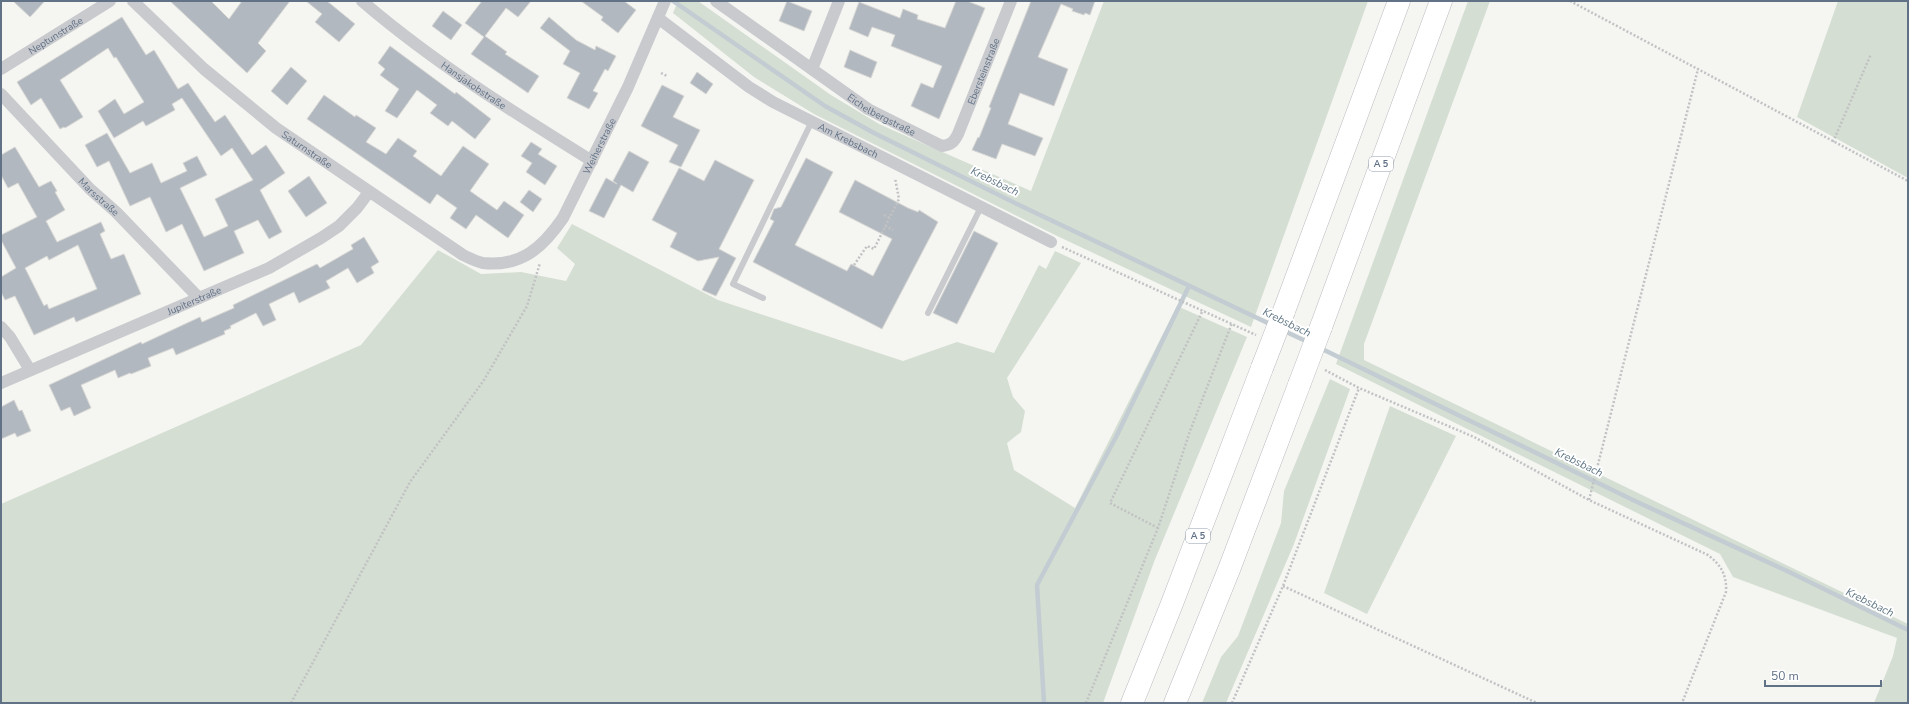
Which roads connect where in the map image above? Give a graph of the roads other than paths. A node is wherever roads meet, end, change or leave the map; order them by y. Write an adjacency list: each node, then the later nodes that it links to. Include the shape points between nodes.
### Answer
1 (110, 1): 12 (street, Neptunstraße)
2 (133, 1): 17 (street, Saturnstraße, via 204,69 250,107 288,137)
3 (362, 1): 16 (street, Hansjakobstraße, via 443,64)
4 (652, 1): 10 (street, Am Krebsbach)
5 (716, 1): 11 (street, Eichelbergstraße)
6 (839, 1): 11 (street)
7 (1011, 1): 15 (street, Ebersteinstraße)
8 (1398, 1): 27 (highway, A 5, bridge, via 1284,311)
9 (1441, 1): 28 (highway, A 5, bridge, via 1321,327)
10 (663, 8): 14 (street, Am Krebsbach, via 749,87); 16 (street, Weiherstraße)
11 (812, 69): 15 (street, Eichelbergstraße, via 868,109 920,136 942,146)
12 (1, 70)
13 (1, 94): 21 (street, Marsstraße, via 90,189 116,212)
14 (812, 121): 18 (street, Am Krebsbach); 22 (lane, via 733,284)
15 (955, 141)
16 (592, 161): 20 (street, Weiherstraße, via 563,218 545,242 521,258)
17 (369, 192): 20 (street, Saturnstraße, via 463,255 482,263); 21 (street, Jupiterstraße, via 348,218 321,238 269,268)
18 (981, 207): 19 (street, Am Krebsbach); 23 (lane)
19 (1051, 242)
20 (502, 262)
21 (199, 298): 25 (street, Jupiterstraße)
22 (763, 298)
23 (928, 313)
24 (1, 327): 25 (street)
25 (30, 370): 26 (street, Jupiterstraße)
26 (1, 383)
27 (1132, 703)
28 (1175, 703)

